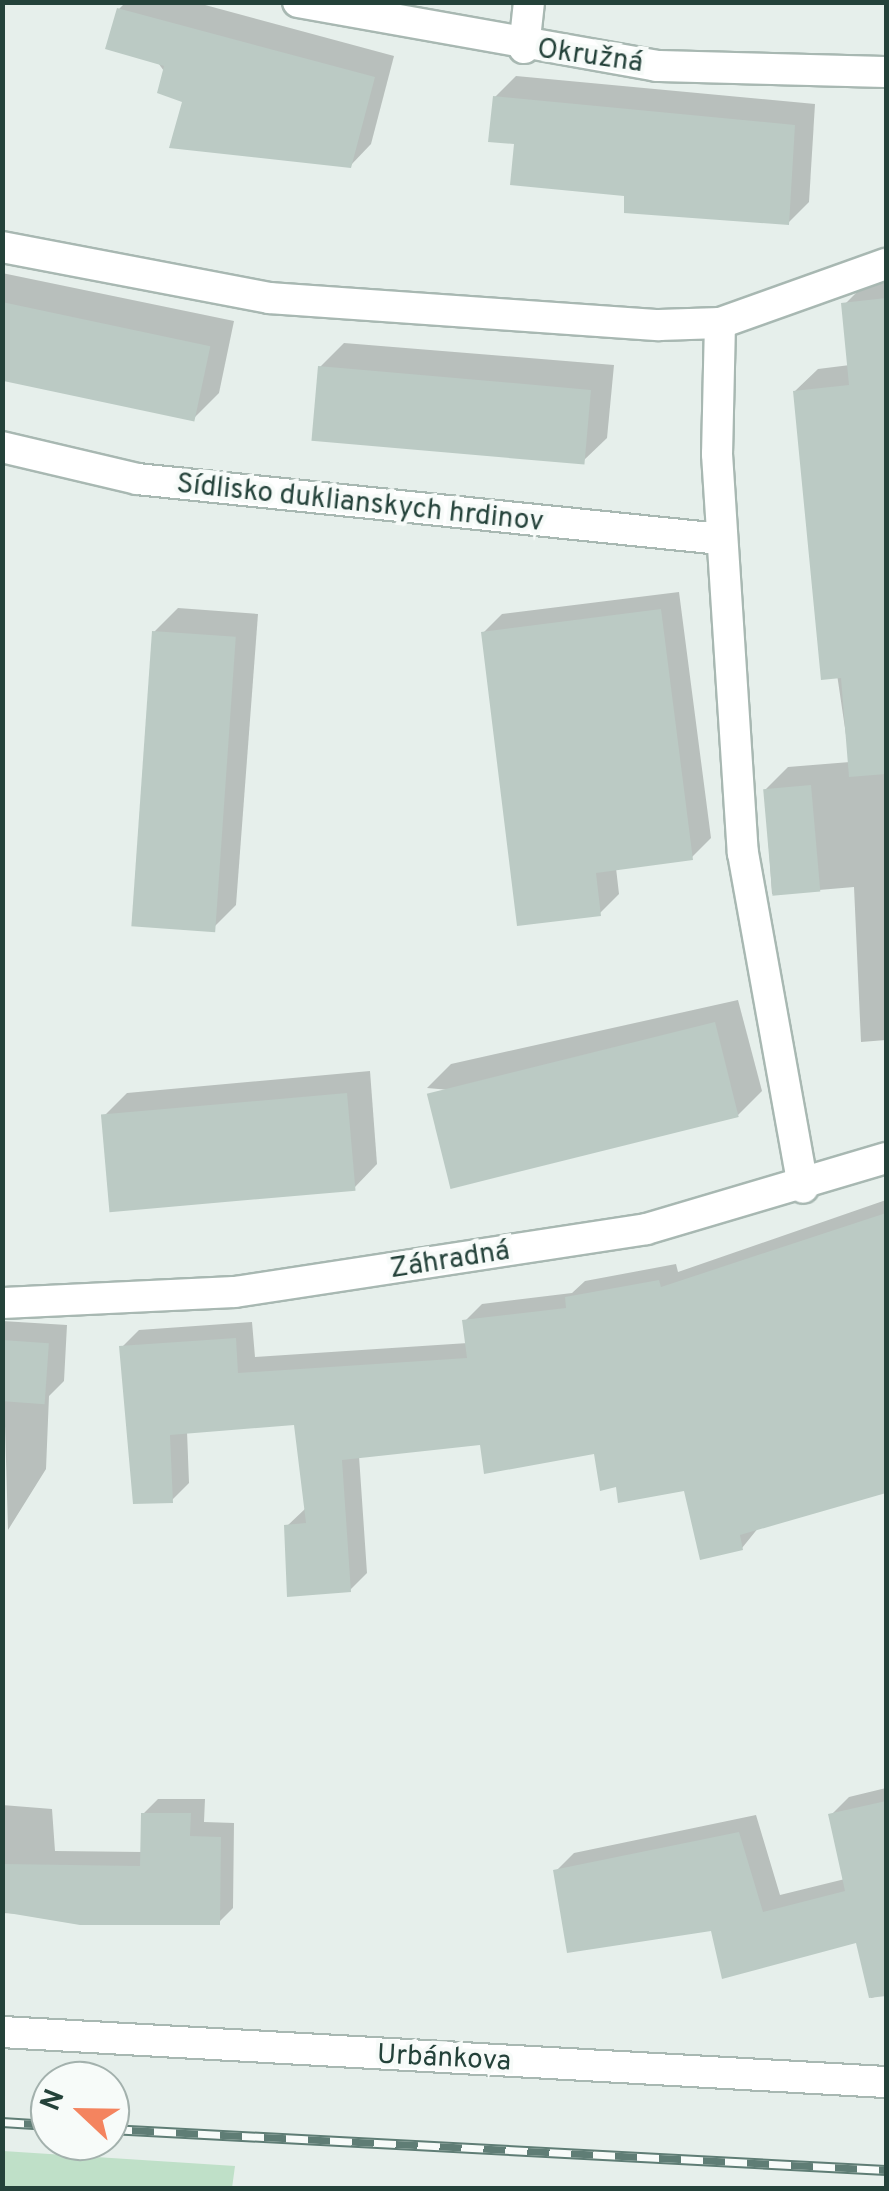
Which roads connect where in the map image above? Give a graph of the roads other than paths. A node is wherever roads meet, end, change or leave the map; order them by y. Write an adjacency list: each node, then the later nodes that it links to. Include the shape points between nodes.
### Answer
1 (298, 2): 3 (street, Okružná)
2 (529, 2): 3 (street)
3 (524, 48): 4 (street, Okružná, via 656,66)
4 (886, 72)
5 (2, 247): 7 (street, via 159,282 371,309)
6 (886, 264): 7 (street)
7 (720, 322): 9 (street)
8 (2, 448): 9 (street, Sídlisko duklianskych hrdinov, via 195,486)
9 (721, 539): 11 (street, via 750,910)
10 (886, 1158): 11 (street, Záhradná)
11 (803, 1188): 12 (street, Záhradná, via 646,1229 401,1269 236,1292)
12 (2, 1303)
13 (2, 2032): 14 (street, Urbánkova)
14 (886, 2082)

